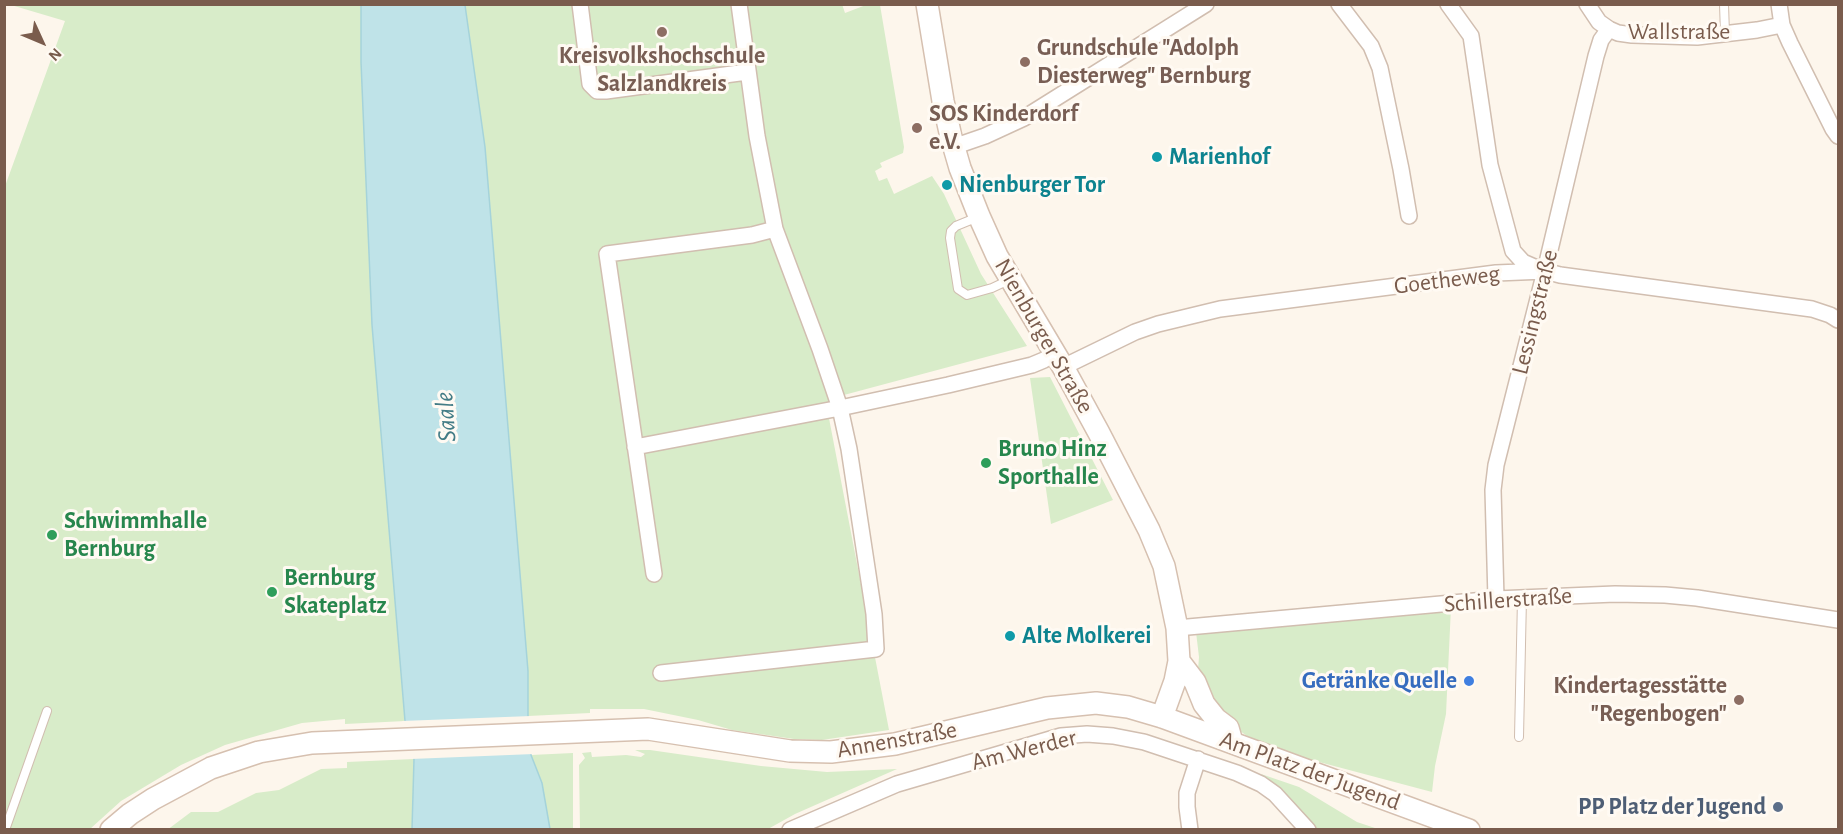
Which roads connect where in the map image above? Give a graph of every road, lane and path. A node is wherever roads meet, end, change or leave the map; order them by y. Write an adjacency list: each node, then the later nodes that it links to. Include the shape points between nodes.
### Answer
1 (580, 4): 13 (street, via 590,84 597,91)
2 (739, 4): 13 (street)
3 (927, 4): 15 (main road, Nienburger Straße)
4 (1206, 4): 15 (street, via 1024,118)
5 (1339, 4): 17 (street, via 1371,46 1380,68)
6 (1448, 4): 19 (street, via 1471,36 1490,165 1513,251 1527,266)
7 (1587, 4): 11 (street, Wallstraße)
8 (1724, 4): 12 (lane)
9 (1779, 4): 10 (street)
10 (1782, 25): 12 (street, Wallstraße); 14 (street)
11 (1609, 29): 12 (street, Wallstraße, via 1660,37); 19 (street, Lessingstraße, via 1600,40)
12 (1725, 34)
13 (747, 72): 18 (street)
14 (1839, 136)
15 (953, 147): 16 (main road, Nienburger Straße)
16 (979, 216): 20 (main road, Nienburger Straße); 20 (lane, via 951,231 958,290 967,295)
17 (1409, 216)
18 (775, 229): 23 (street); 24 (street, via 607,254)
19 (1545, 271): 21 (street, Goetheweg, via 1812,309); 22 (street, Goetheweg, via 1496,273 1220,309 1158,324); 27 (street, Lessingstraße, via 1496,465)
20 (1011, 279): 22 (main road, Nienburger Straße)
21 (1839, 320)
22 (1059, 360): 23 (street, Goetheweg, via 1044,360); 29 (main road, Nienburger Straße, via 1153,539)
23 (840, 408): 24 (street, Goetheweg); 31 (street, via 874,614 876,649)
24 (635, 447): 25 (street)
25 (654, 574)
26 (1522, 598): 27 (street, Schillerstraße); 28 (street, Schillerstraße, via 1665,595); 34 (lane)
27 (1497, 599): 29 (street, Schillerstraße)
28 (1839, 620)
29 (1177, 628): 30 (main road, Nienburger Straße)
30 (1179, 661): 33 (main road, Nienburger Straße); 35 (main road, via 1195,682 1204,704 1228,728)
31 (661, 673)
32 (47, 711): 39 (lane)
33 (1162, 717): 35 (main road, Am Platz der Jugend); 40 (main road, Annenstraße, via 1128,707 1067,704 895,744 831,752 790,751 648,729 289,746 259,752 195,776 153,799)
34 (1519, 737)
35 (1232, 742): 38 (main road, Am Platz der Jugend)
36 (1198, 759): 37 (street, Am Werder); 41 (street, Am Werder, via 1129,738 1100,734 1060,736 897,784); 42 (street, via 1187,793)
37 (1261, 784): 43 (street, Am Platz der Jugend, via 1288,806)
38 (1461, 828)
39 (6, 830)
40 (111, 830)
41 (790, 830)
42 (1190, 830)
43 (1308, 830)

